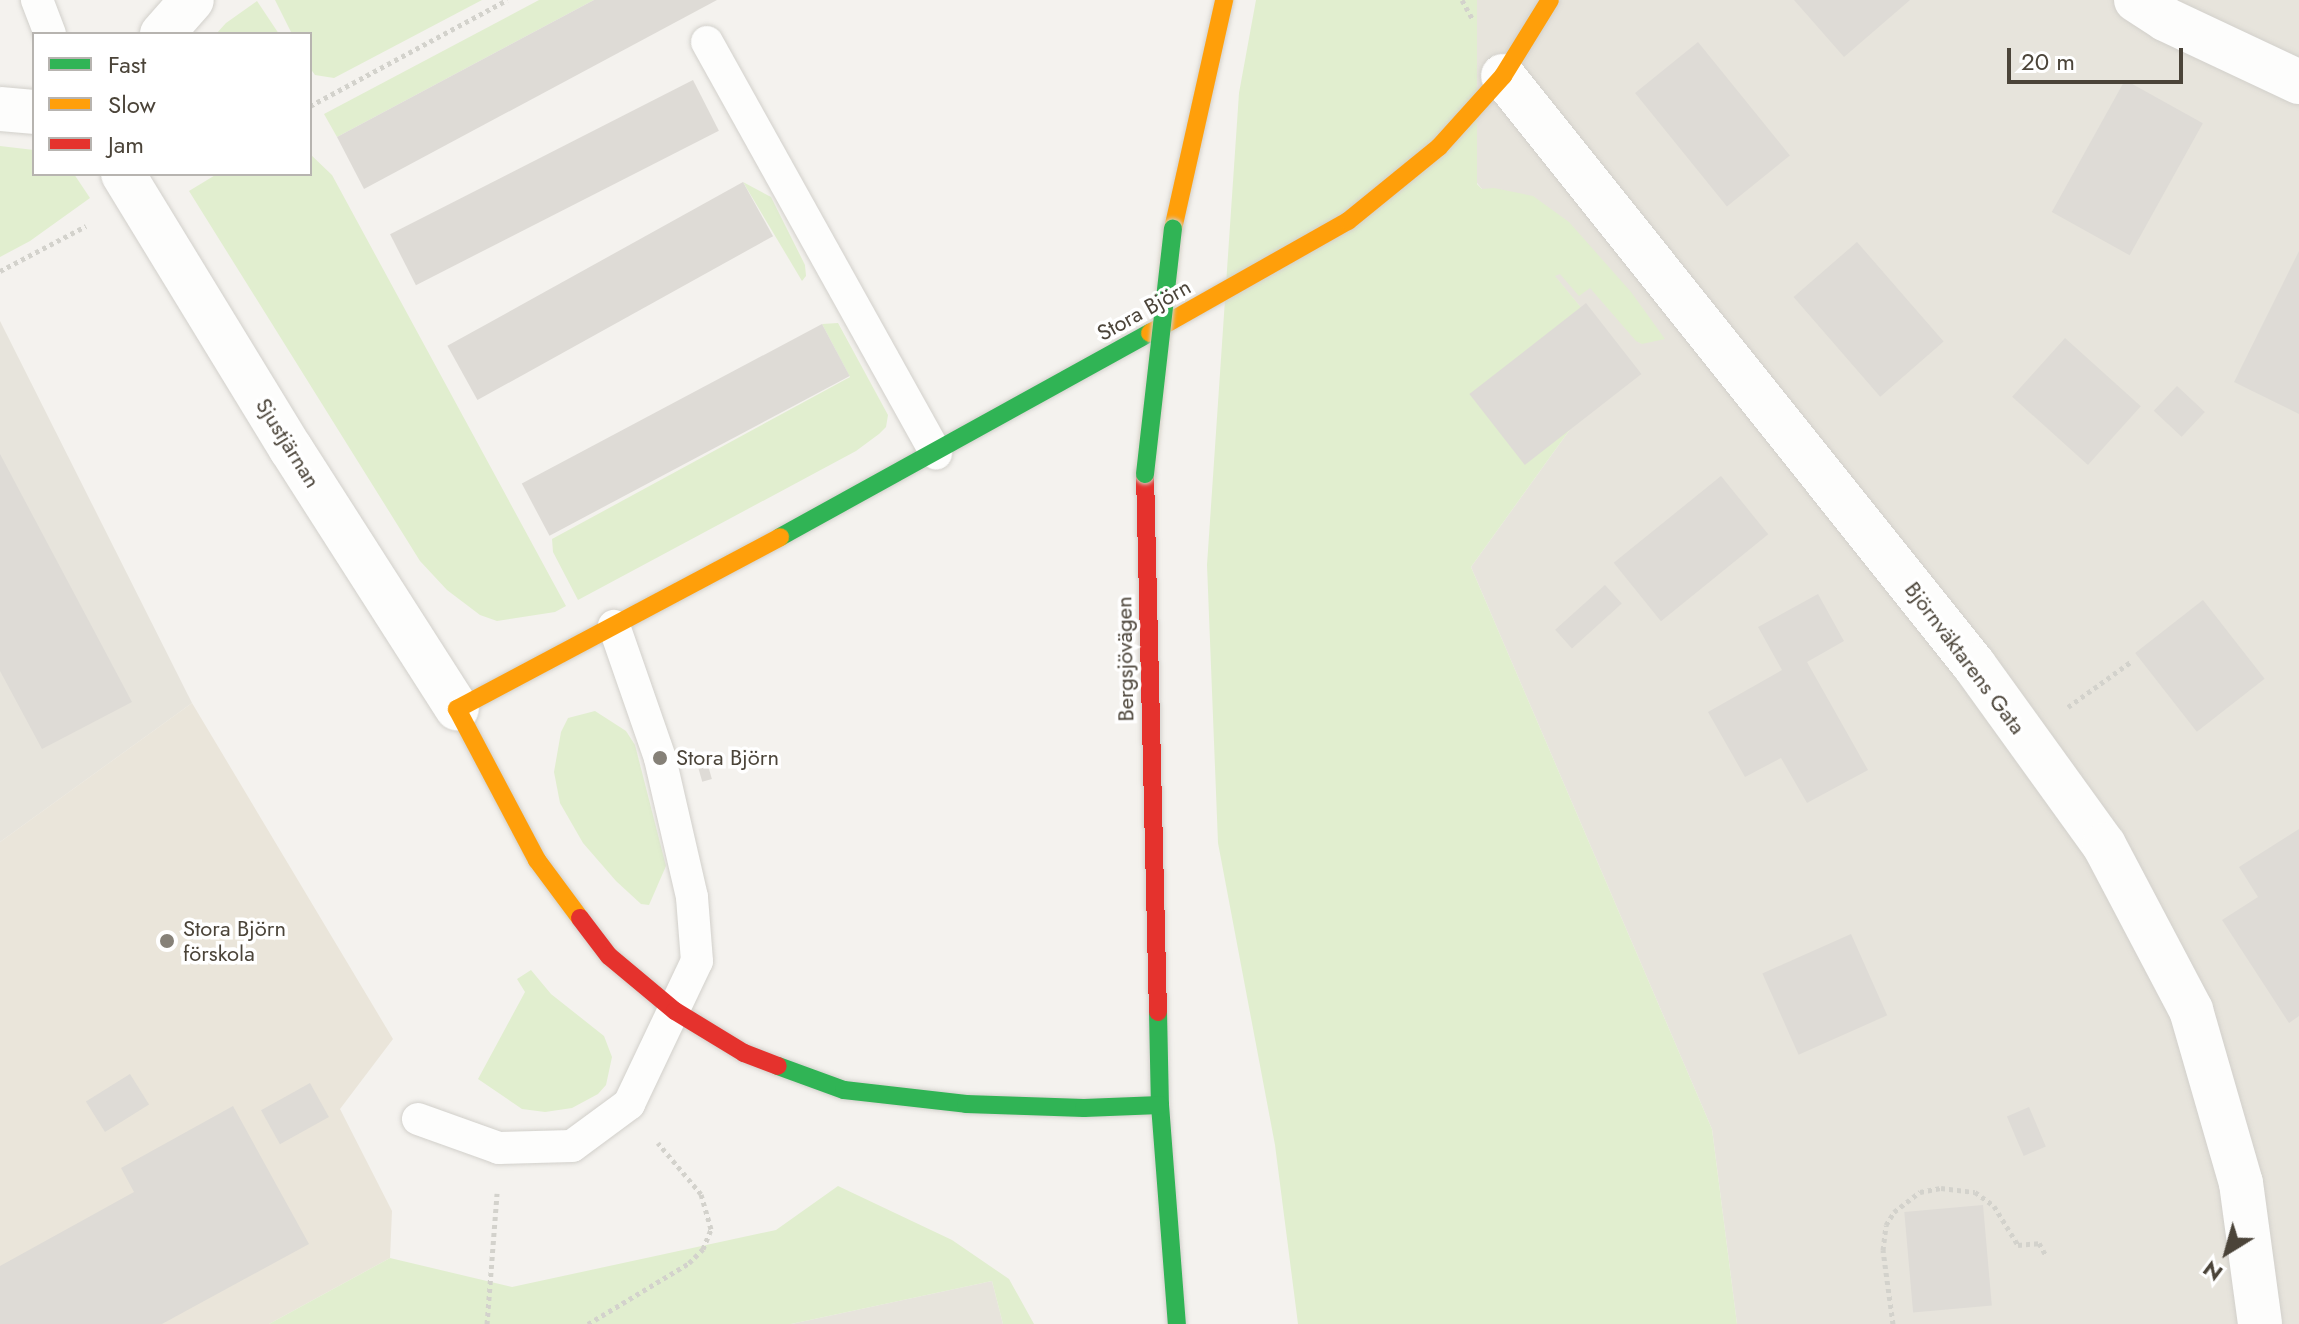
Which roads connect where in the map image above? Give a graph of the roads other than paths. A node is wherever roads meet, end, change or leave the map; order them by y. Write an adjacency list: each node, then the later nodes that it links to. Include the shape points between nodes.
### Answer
1 (37, 0): 6 (lane)
2 (192, 0): 7 (street)
3 (1224, 0): 18 (street, Bergsjövägen, bridge, via 1173,229 1145,474)
4 (1550, 0): 9 (street, Stora Björn)
5 (2136, 0): 10 (street)
6 (49, 32)
7 (164, 32)
8 (707, 42): 14 (lane)
9 (1503, 76): 14 (street, Stora Björn, via 1439,147 1348,221); 21 (street, Björnväktarens Gata, via 1965,654 2104,845 2191,1010 2241,1183)
10 (2299, 82)
11 (0, 109): 12 (street)
12 (32, 112)
13 (124, 176): 16 (street, Sjustjärnan)
14 (936, 454): 15 (street, Stora Björn)
15 (614, 626): 16 (street, Stora Björn); 17 (lane, via 660,758 692,897 697,961)
16 (457, 709): 17 (street, via 537,860 609,956)
17 (675, 1011): 18 (street, via 744,1053 844,1090 966,1104); 19 (lane, via 629,1104 572,1146 499,1148)
18 (1160, 1105): 20 (street, Bergsjövägen)
19 (418, 1119)
20 (1177, 1324)
21 (2260, 1324)

